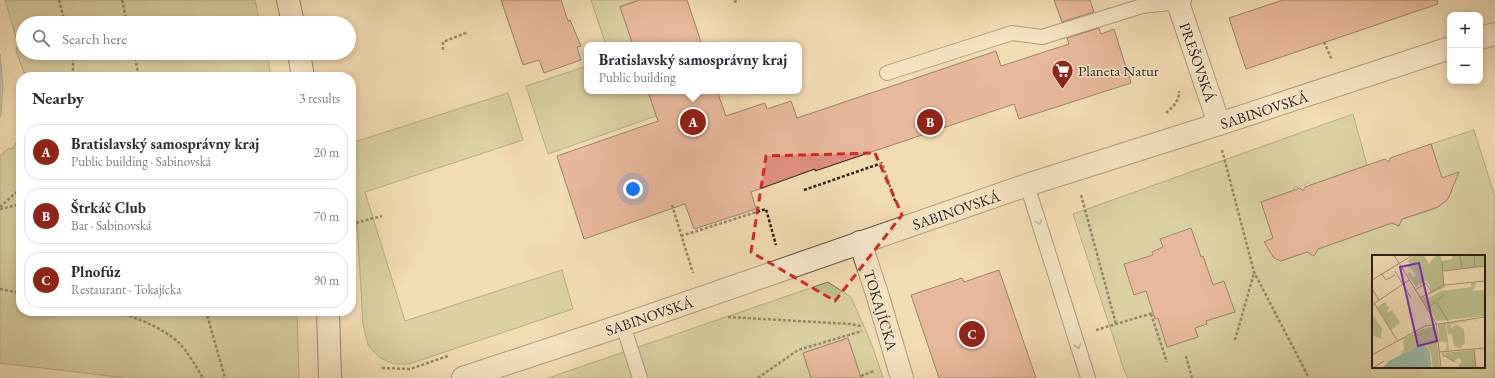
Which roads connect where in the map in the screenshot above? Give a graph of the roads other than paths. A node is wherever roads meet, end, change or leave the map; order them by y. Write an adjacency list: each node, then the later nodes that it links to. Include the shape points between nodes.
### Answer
1 (288, 0): 3 (street)
2 (1180, 1): 9 (lane, via 1142,6 1042,37 1012,33); 10 (street, PREŠOVSKÁ)
3 (291, 16)
4 (1495, 34): 5 (street)
5 (1483, 37)
6 (1447, 49): 10 (street, SABINOVSKÁ)
7 (300, 60): 8 (street)
8 (302, 72)
9 (887, 73)
10 (1219, 124): 11 (street, SABINOVSKÁ)
11 (1027, 185): 12 (street, SABINOVSKÁ); 19 (lane, one-way to 19)
12 (860, 242): 14 (street, SABINOVSKÁ); 18 (street, TOKAJÍCKA)
13 (328, 316): 15 (street)
14 (623, 325): 16 (street, SABINOVSKÁ); 17 (lane)
15 (330, 378)
16 (463, 378)
17 (640, 378)
18 (902, 378)
19 (1088, 378)

